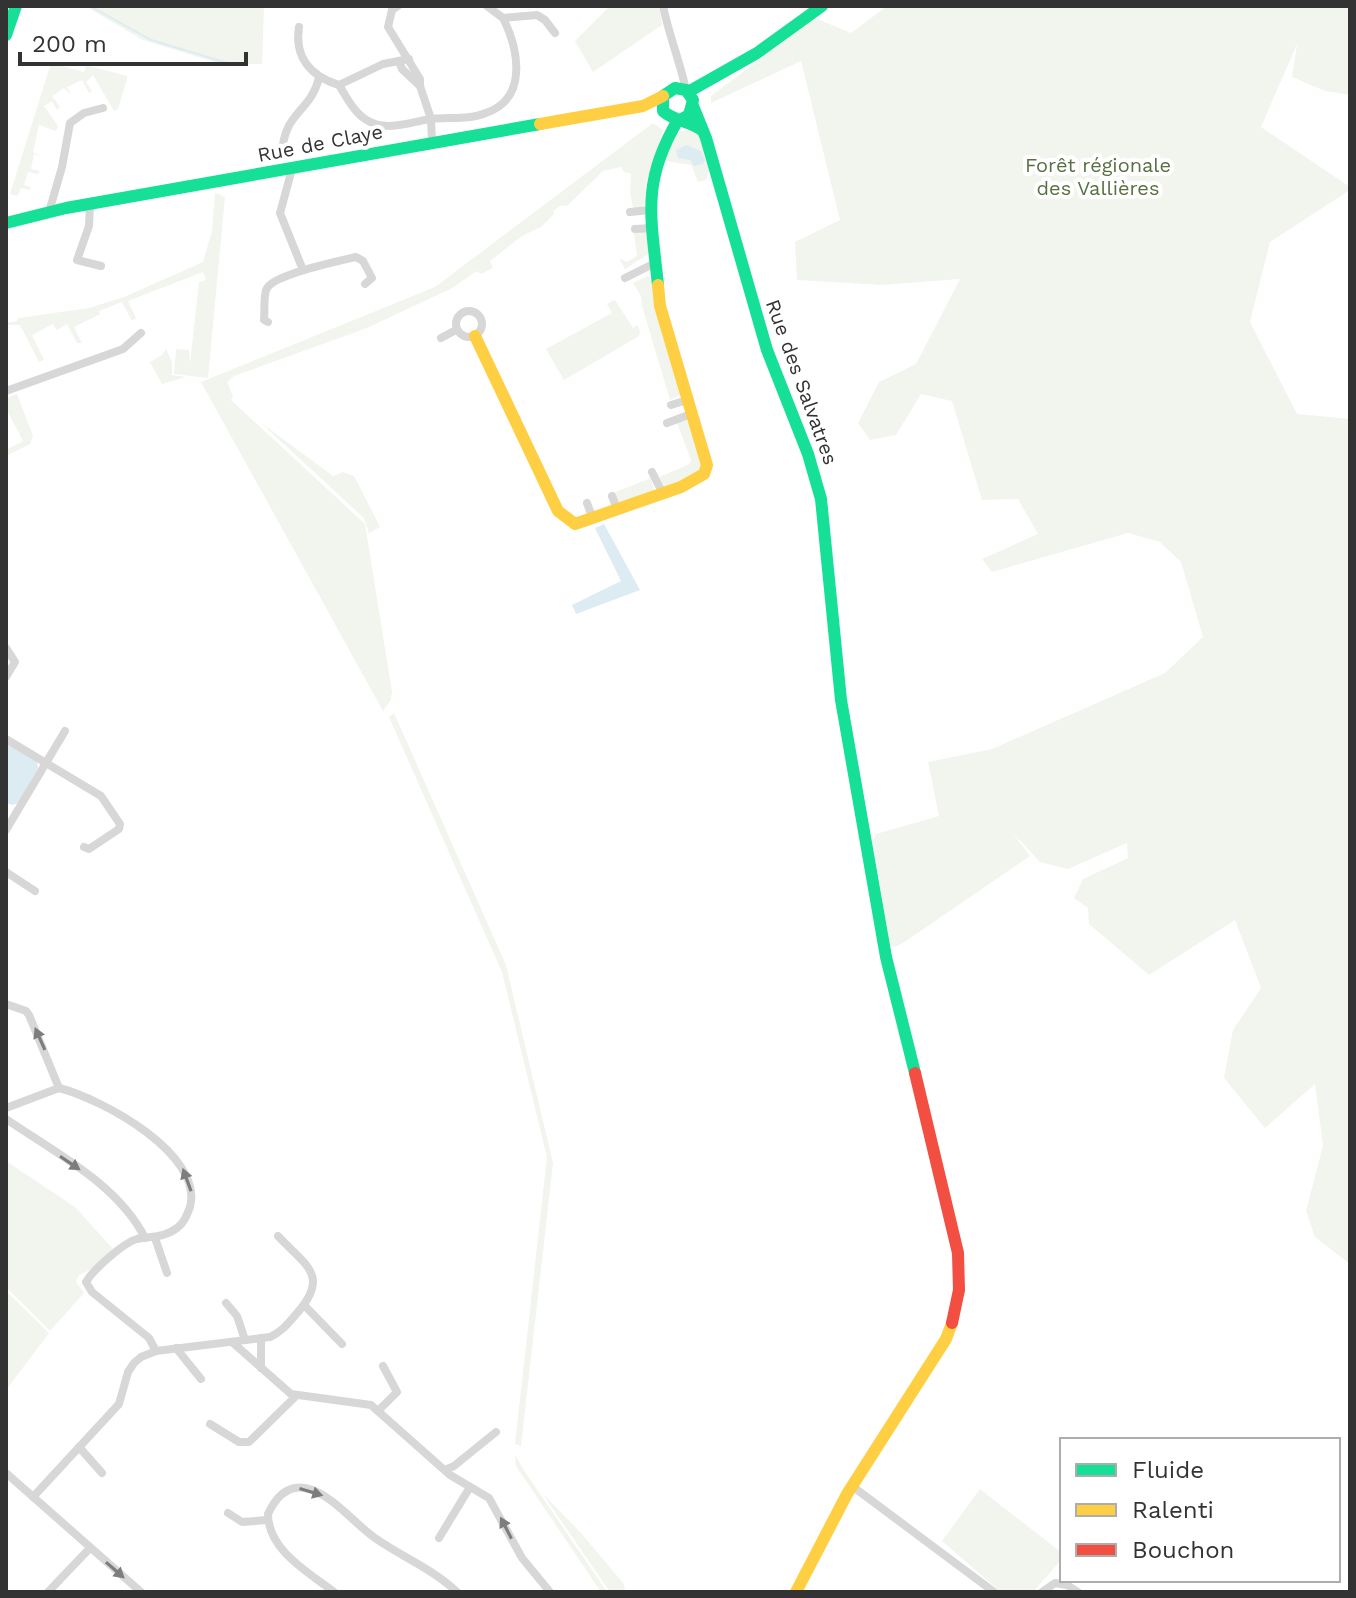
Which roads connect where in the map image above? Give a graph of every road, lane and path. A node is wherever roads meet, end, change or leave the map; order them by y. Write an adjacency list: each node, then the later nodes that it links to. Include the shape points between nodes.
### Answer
1 (16, 6): 9 (street)
2 (398, 6): 10 (street, via 388,27)
3 (487, 6): 6 (street)
4 (663, 6): 12 (street)
5 (822, 6): 14 (street)
6 (503, 18): 8 (street, via 537,15); 22 (street, via 517,56 516,78 505,101 486,114)
7 (299, 27): 13 (street, via 299,53)
8 (555, 33)
9 (6, 35)
10 (409, 59): 11 (street); 16 (street)
11 (399, 61): 15 (street); 16 (street)
12 (684, 72): 14 (street); 17 (street); 18 (street)
13 (319, 78): 15 (street); 25 (street, via 310,99 287,124)
14 (711, 81): 18 (street)
15 (339, 85): 22 (street, via 365,119 383,127)
16 (420, 86): 22 (street)
17 (667, 93): 18 (street); 19 (street, Rue de Claye); 21 (street)
18 (690, 97): 21 (street, via 689,115); 23 (street, Rue des Salvatres)
19 (643, 106): 21 (street, Rue de Claye); 24 (street, Rue de Claye)
20 (103, 108): 29 (street, via 70,123)
21 (672, 116): 23 (street); 28 (street, via 649,187)
22 (431, 119): 24 (street)
23 (703, 131): 92 (street, Rue des Salvatres, via 762,336 816,478 841,700 886,957 961,1269 955,1317 946,1339)
24 (432, 141): 26 (street, Rue de Claye)
25 (282, 154)
26 (292, 169): 27 (street, Rue de Claye); 36 (street, via 280,213)
27 (90, 205): 29 (street, Rue de Claye); 35 (street, via 77,260)
28 (650, 210): 30 (street); 32 (street)
29 (49, 212): 31 (street, Rue de Claye)
30 (630, 212)
31 (6, 223)
32 (652, 228): 33 (street); 34 (street)
33 (635, 229)
34 (655, 263): 37 (street); 45 (street, via 660,306)
35 (101, 266)
36 (303, 270): 38 (street, via 356,257 372,278); 39 (street, via 266,289)
37 (625, 278)
38 (365, 284)
39 (268, 322)
40 (456, 330): 42 (street, via 466,338); 42 (street, via 458,315 474,312 482,322); 43 (street)
41 (141, 333): 44 (street, via 123,349)
42 (475, 336): 54 (street, via 561,515 575,524)
43 (441, 338)
44 (6, 391)
45 (687, 400): 46 (street); 47 (street)
46 (671, 405)
47 (691, 414): 48 (street); 50 (street, via 707,465 704,474 696,484)
48 (667, 423)
49 (652, 472): 50 (street)
50 (663, 494): 53 (street)
51 (612, 496): 53 (street)
52 (587, 503): 54 (street)
53 (617, 509): 54 (street)
54 (593, 519)
55 (6, 648): 56 (street, via 15,662)
56 (6, 677)
57 (65, 731): 59 (street)
58 (6, 739): 59 (street)
59 (46, 763): 61 (street); 63 (street, via 101,796 120,824 89,849)
60 (6, 807): 61 (street)
61 (16, 813): 62 (street)
62 (6, 830)
63 (84, 847)
64 (6, 872): 65 (street)
65 (35, 891)
66 (6, 1004): 67 (street, one-way to 66, via 29,1015)
67 (59, 1088): 68 (street); 71 (street, one-way to 67, via 176,1229 189,1211 189,1179 180,1163 101,1103)
68 (6, 1108)
69 (6, 1119): 71 (street, one-way to 71, via 106,1190)
70 (278, 1236): 74 (street, via 312,1275 314,1291)
71 (150, 1238): 72 (street); 80 (street, via 125,1244 86,1282 149,1338)
72 (167, 1273)
73 (226, 1303): 76 (street)
74 (304, 1305): 75 (street, via 280,1332); 78 (street)
75 (261, 1338): 76 (street); 82 (street)
76 (245, 1340): 77 (street)
77 (232, 1342): 79 (street); 82 (street)
78 (342, 1344)
79 (176, 1348): 80 (street); 83 (street)
80 (156, 1351): 88 (street, via 134,1363 119,1404)
81 (383, 1366): 85 (street, via 397,1392)
82 (261, 1368): 84 (street)
83 (201, 1379)
84 (296, 1396): 85 (street, via 361,1403); 86 (street, via 249,1442 239,1442)
85 (378, 1411): 89 (street)
86 (210, 1424)
87 (496, 1432): 89 (street)
88 (79, 1447): 91 (street); 94 (street)
89 (445, 1470): 93 (street)
90 (6, 1473): 94 (street)
91 (102, 1473)
92 (852, 1486): 104 (street, Rue des Salvatres); 105 (street)
93 (470, 1487): 97 (street); 103 (street, one-way to 93, via 523,1560 489,1498)
94 (33, 1497): 98 (street)
95 (228, 1513): 96 (street, via 242,1522)
96 (268, 1520): 101 (street, via 289,1556); 102 (street, one-way to 102, via 280,1494 302,1488 319,1493 373,1537)
97 (439, 1538)
98 (90, 1548): 99 (street); 100 (street, one-way to 100)
99 (48, 1592)
100 (141, 1592)
101 (334, 1592)
102 (457, 1592)
103 (550, 1592)
104 (796, 1592)
105 (994, 1592)
106 (1042, 1592): 107 (street, via 1055,1583)
107 (1078, 1592)

